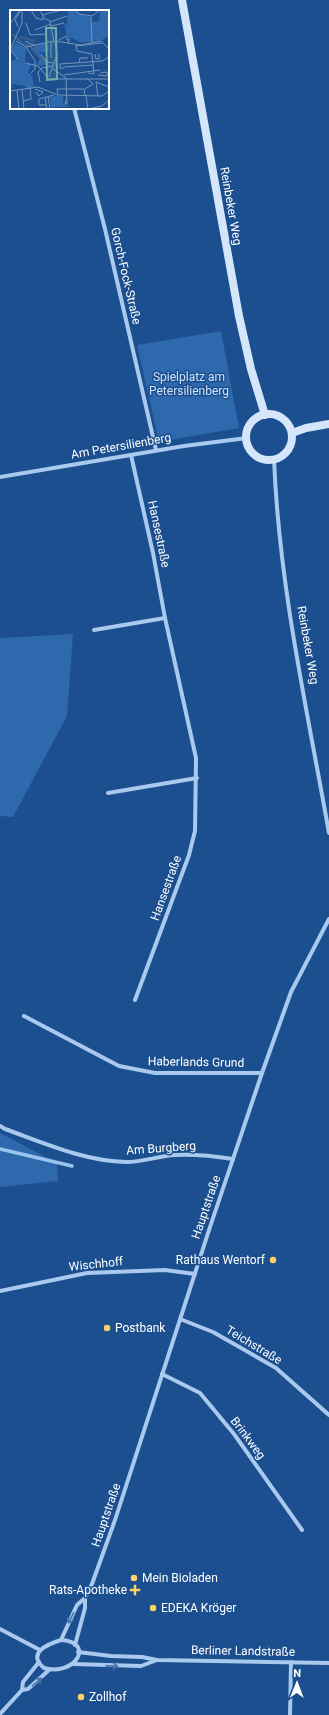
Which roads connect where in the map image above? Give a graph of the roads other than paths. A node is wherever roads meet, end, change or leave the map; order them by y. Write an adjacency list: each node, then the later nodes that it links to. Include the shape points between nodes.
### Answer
1 (182, 0): 3 (main road, Reinbeker Weg, via 239,316)
2 (74, 109): 7 (street, Gorch-Fock-Straße)
3 (265, 415): 5 (main road, via 272,414 285,420); 6 (main road, via 253,421)
4 (329, 424): 5 (main road)
5 (292, 433): 9 (main road, via 290,447 281,457)
6 (246, 438): 7 (street, Am Petersilienberg); 9 (main road, via 256,455)
7 (156, 450): 8 (street, Am Petersilienberg)
8 (131, 454): 10 (street, Am Petersilienberg); 11 (street, Hansestraße)
9 (274, 459): 15 (street, Reinbeker Weg, via 280,552 313,753)
10 (0, 477)
11 (165, 618): 12 (street); 13 (street, Hansestraße, via 196,758)
12 (94, 630)
13 (197, 778): 14 (street); 18 (street, Hansestraße, via 195,831 189,855)
14 (108, 793)
15 (327, 812): 16 (street, Reinbeker Weg)
16 (329, 833)
17 (329, 919): 20 (street, Hauptstraße, via 291,992)
18 (135, 1000)
19 (24, 1016): 20 (street, Haberlands Grund, via 119,1066 155,1073)
20 (262, 1073): 22 (street, Hauptstraße)
21 (0, 1126): 22 (street, Am Burgberg, via 64,1151 99,1159 127,1162 175,1155)
22 (233, 1159): 23 (street, Hauptstraße)
23 (195, 1274): 24 (street, Wischhoff, via 165,1270 87,1273); 25 (street, Hauptstraße)
24 (0, 1291)
25 (180, 1319): 26 (street, Hauptstraße); 27 (street, Teichstraße, via 213,1332 276,1368)
26 (162, 1374): 28 (street, Brinkweg, via 200,1393 234,1434); 29 (street, Hauptstraße, via 115,1520)
27 (329, 1415)
28 (302, 1530)
29 (85, 1598): 31 (street, Hauptstraße, one-way to 31, via 77,1605); 32 (street, Hauptstraße, via 85,1608)
30 (0, 1629): 33 (street)
31 (61, 1640): 32 (street); 33 (street)
32 (75, 1644): 34 (street)
33 (40, 1650): 36 (street)
34 (78, 1652): 35 (street, Berliner Landstraße, via 142,1656); 39 (street, via 77,1661)
35 (157, 1660): 37 (street, Berliner Landstraße); 39 (street, Berliner Landstraße, one-way to 35, via 141,1666)
36 (39, 1662): 40 (street); 41 (street, via 23,1682)
37 (291, 1662): 38 (street, Berliner Landstraße); 43 (street)
38 (329, 1663)
39 (73, 1664): 40 (street)
40 (49, 1670): 41 (street, one-way to 40, via 28,1689)
41 (22, 1690): 42 (street)
42 (0, 1714)
43 (290, 1715)

